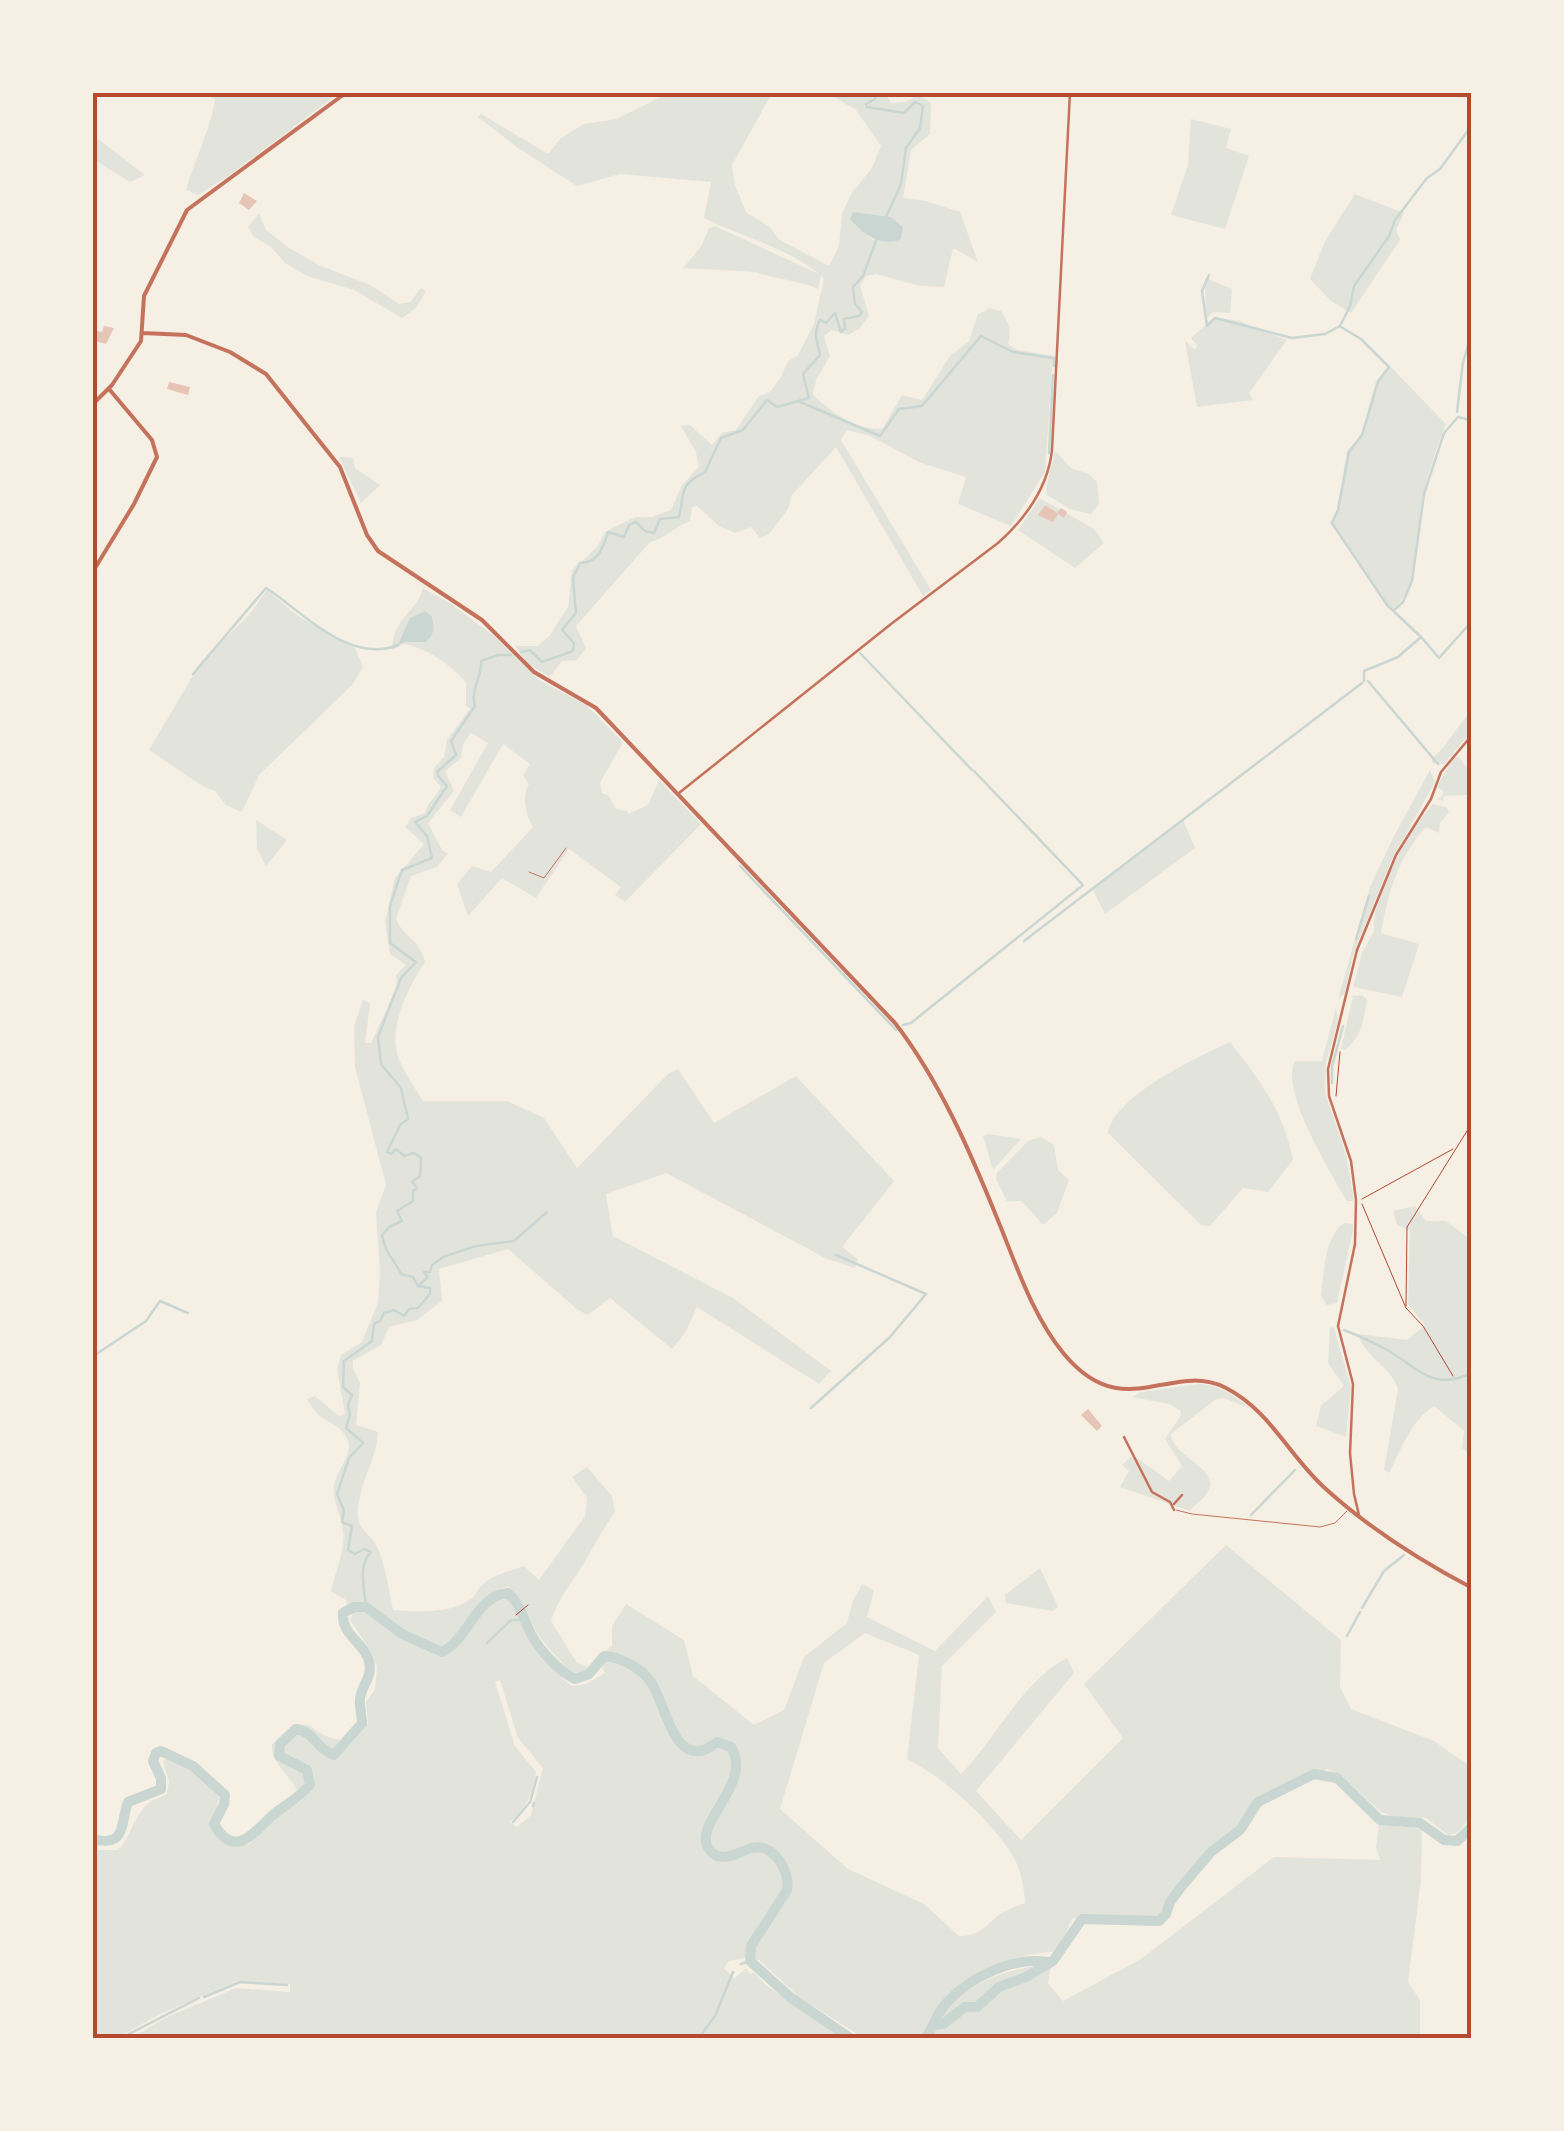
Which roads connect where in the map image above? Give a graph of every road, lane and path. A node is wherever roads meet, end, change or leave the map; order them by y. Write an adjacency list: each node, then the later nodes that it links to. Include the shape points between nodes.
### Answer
1 (347, 92): 3 (street, via 187,210 144,296)
2 (1070, 92): 8 (street, via 1052,450 1040,493 998,544)
3 (143, 333): 4 (street); 8 (street, via 186,335 266,374 340,467 378,551 492,628 534,672 596,708)
4 (109, 389): 5 (street); 6 (street, via 152,440 157,457)
5 (92, 404)
6 (92, 573)
7 (1472, 735): 18 (street, via 1441,772 1396,855 1358,950 1328,1069 1356,1200 1355,1244 1338,1326 1353,1384)
8 (678, 794): 20 (street, via 908,1041 974,1166 1028,1293 1066,1355 1092,1380 1118,1388 1200,1382 1228,1389 1267,1420)
9 (566, 848): 10 (lane, via 544,878)
10 (529, 872)
11 (1340, 1052): 12 (path)
12 (1336, 1100)
13 (1472, 1123): 14 (path)
14 (1456, 1148): 15 (path, via 1408,1228); 15 (path, via 1360,1199)
15 (1406, 1308): 16 (path)
16 (1453, 1376)
17 (1124, 1437): 21 (street, via 1152,1492)
18 (1354, 1494): 20 (street); 23 (street)
19 (1182, 1496): 21 (street)
20 (1341, 1502): 22 (street)
21 (1174, 1508): 22 (lane, via 1320,1527)
22 (1349, 1509): 23 (street)
23 (1360, 1516): 24 (street)
24 (1472, 1588)
25 (528, 1605): 26 (path)
26 (516, 1615)

